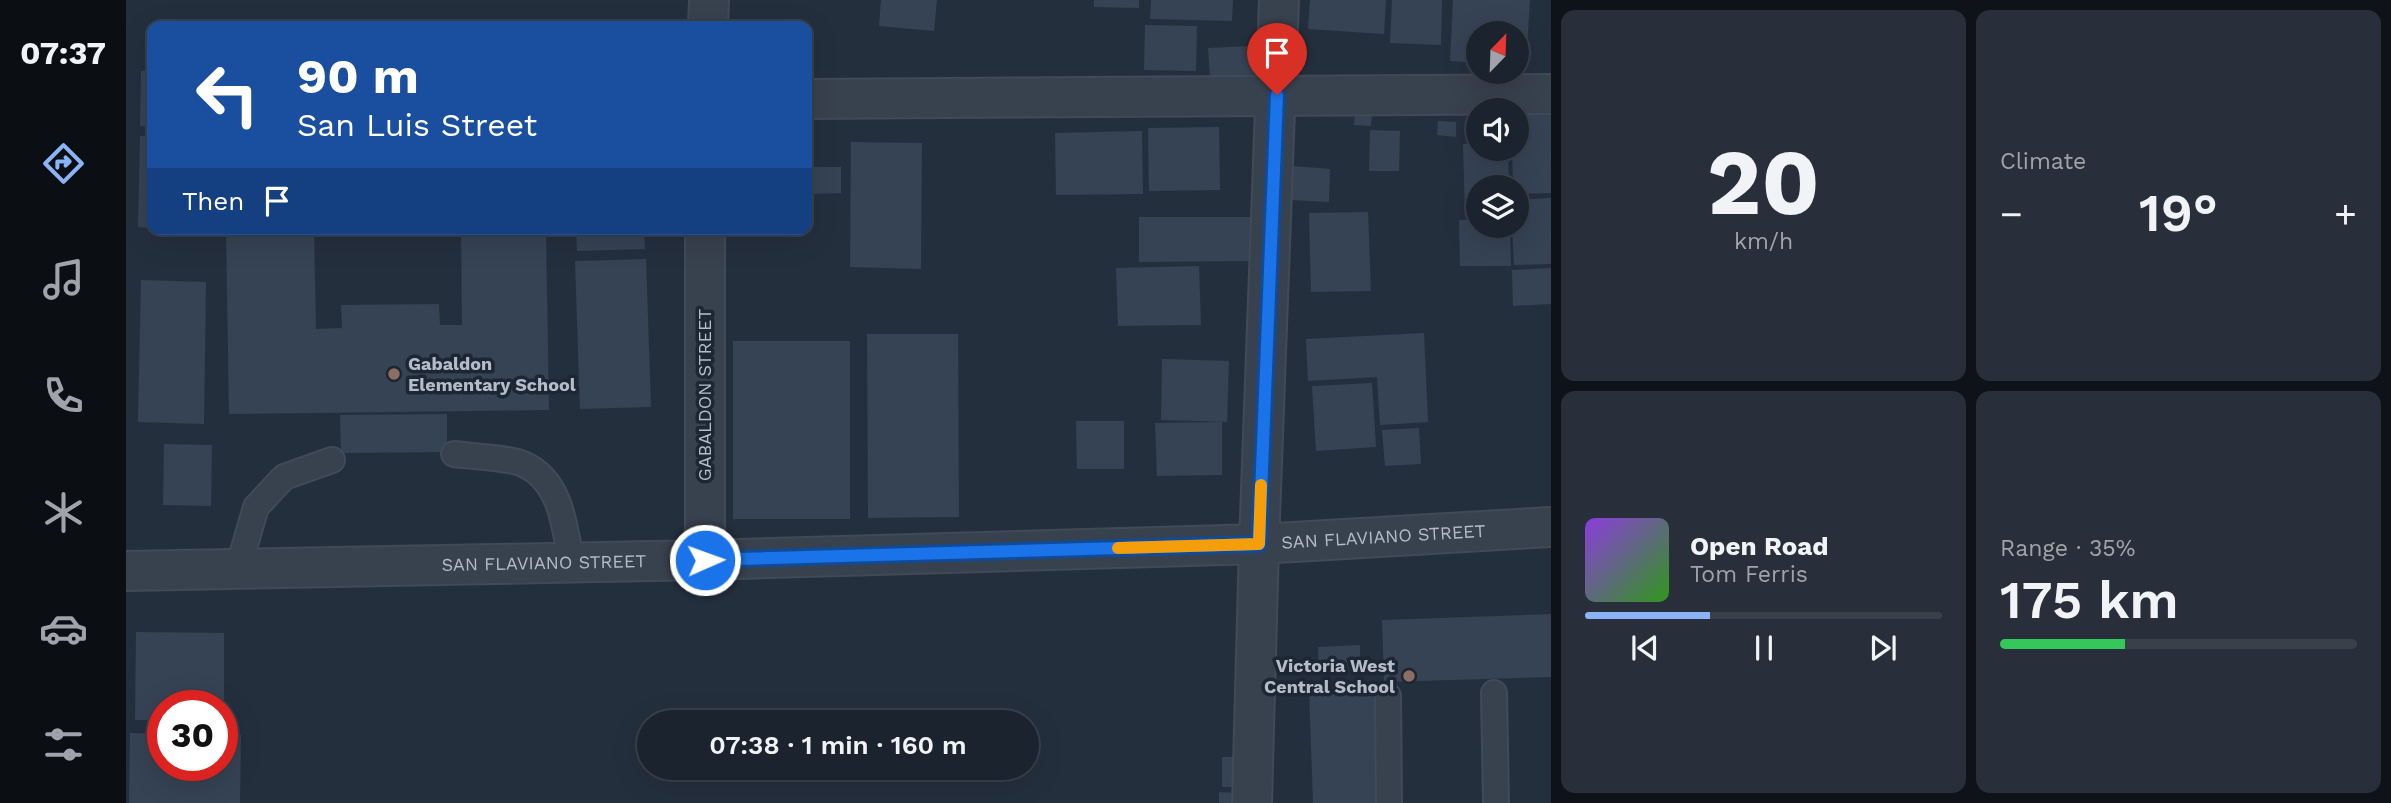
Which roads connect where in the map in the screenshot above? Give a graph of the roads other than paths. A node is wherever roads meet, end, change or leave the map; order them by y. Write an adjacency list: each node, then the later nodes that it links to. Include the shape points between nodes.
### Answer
1 (709, 0): 3 (street)
2 (1279, 0): 5 (street)
3 (708, 21)
4 (1551, 94): 5 (street)
5 (1277, 95): 6 (street); 11 (street)
6 (812, 99)
7 (705, 235): 12 (street, GABALDON STREET)
8 (454, 454): 13 (lane, via 522,464 541,476 559,505)
9 (332, 460): 14 (lane, via 284,477 256,508)
10 (1551, 527): 11 (street, SAN FLAVIANO STREET)
11 (1259, 544): 12 (street, SAN FLAVIANO STREET); 18 (street)
12 (705, 560): 13 (street, SAN FLAVIANO STREET)
13 (571, 562): 14 (street, SAN FLAVIANO STREET)
14 (238, 569): 15 (street, SAN FLAVIANO STREET)
15 (126, 571)
16 (1494, 693): 20 (lane)
17 (1388, 696): 19 (lane)
18 (1252, 803)
19 (1389, 803)
20 (1496, 803)

